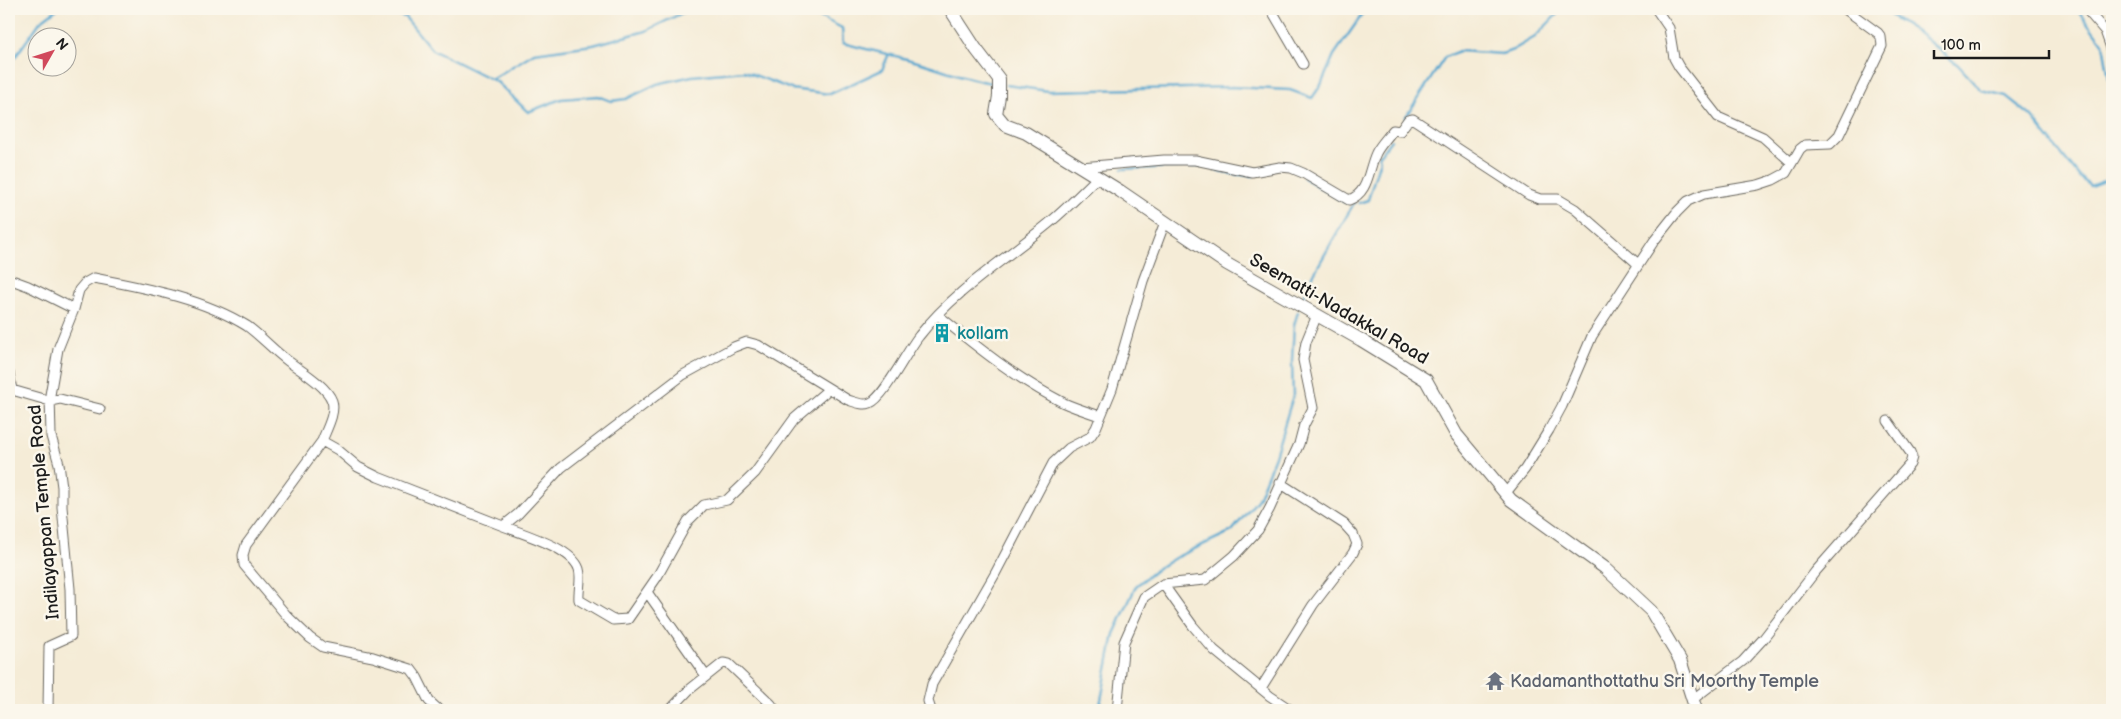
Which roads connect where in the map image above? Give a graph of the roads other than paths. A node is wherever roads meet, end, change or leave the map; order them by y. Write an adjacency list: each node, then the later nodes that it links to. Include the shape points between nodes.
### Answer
1 (950, 9): 9 (street, Seematti-Nadakkal Road, via 999,79 996,114 1005,125 1026,133)
2 (1271, 9): 7 (street)
3 (1656, 9): 8 (street, via 1669,28 1674,58 1679,67 1718,117 1763,137)
4 (1845, 9): 8 (street, via 1878,33 1882,46 1839,134 1830,144 1800,149)
5 (2086, 9): 6 (street, via 2105,31)
6 (2112, 51)
7 (1302, 64)
8 (1792, 163): 12 (street, via 1786,173 1758,186 1704,194 1688,201 1676,212)
9 (1081, 167): 10 (street, Seematti-Nadakkal Road); 12 (street, via 1180,160 1203,161 1252,172 1280,166 1291,168 1349,200 1360,194 1376,152 1393,130 1400,131 1408,120 1414,119 1529,195 1558,199 1575,210)
10 (1098, 178): 11 (street, Seematti-Nadakkal Road); 15 (street)
11 (1165, 222): 16 (street, Seematti-Nadakkal Road, via 1226,264); 21 (street, via 1143,281 1112,389)
12 (1638, 264): 25 (street, via 1592,336 1549,430)
13 (9, 279): 14 (street)
14 (74, 309): 19 (street, Indilayappan Temple Road, via 58,349); 23 (street, Indilayappan Temple Road, via 79,290 94,278 180,298 248,327 330,396 333,410)
15 (938, 315): 18 (street, via 918,336 872,403 855,402); 21 (street, via 994,361 1032,385 1065,404)
16 (1317, 315): 24 (street, via 1303,360 1313,408); 25 (street, Seematti-Nadakkal Road, via 1426,380 1456,434)
17 (9, 374): 19 (street, via 12,390)
18 (829, 389): 26 (street, via 758,345 747,342 734,347 683,375 561,468); 28 (street, via 794,419 755,473 728,500 704,505 688,521)
19 (50, 401): 20 (street, via 60,399); 32 (street, Indilayappan Temple Road, via 51,436 62,487 72,616 71,636 49,646)
20 (100, 409)
21 (1100, 416): 36 (street, via 1090,437 1069,448 1053,463 932,684 928,701)
22 (1888, 421): 31 (street, via 1910,452 1910,464 1815,572 1743,662)
23 (322, 441): 26 (street, via 358,467); 33 (street, via 246,545 244,565 310,638 323,647 411,669 429,701)
24 (1280, 483): 27 (street, via 1258,530 1234,556 1205,580); 30 (street, via 1344,524 1357,544 1354,553 1313,605)
25 (1505, 494): 31 (street, Seematti-Nadakkal Road, via 1605,568 1651,611 1680,660)
26 (503, 526): 28 (street, via 566,552 580,571 579,600 613,620 628,619)
27 (1163, 584): 30 (street, via 1214,650); 37 (street, via 1144,597 1124,642)
28 (648, 592): 29 (street)
29 (706, 676): 34 (street); 35 (street, via 723,663 729,664)
30 (1261, 688): 38 (street)
31 (1694, 705)
32 (48, 710)
33 (439, 710)
34 (670, 710)
35 (775, 710)
36 (931, 710)
37 (1117, 710)
38 (1291, 710)

